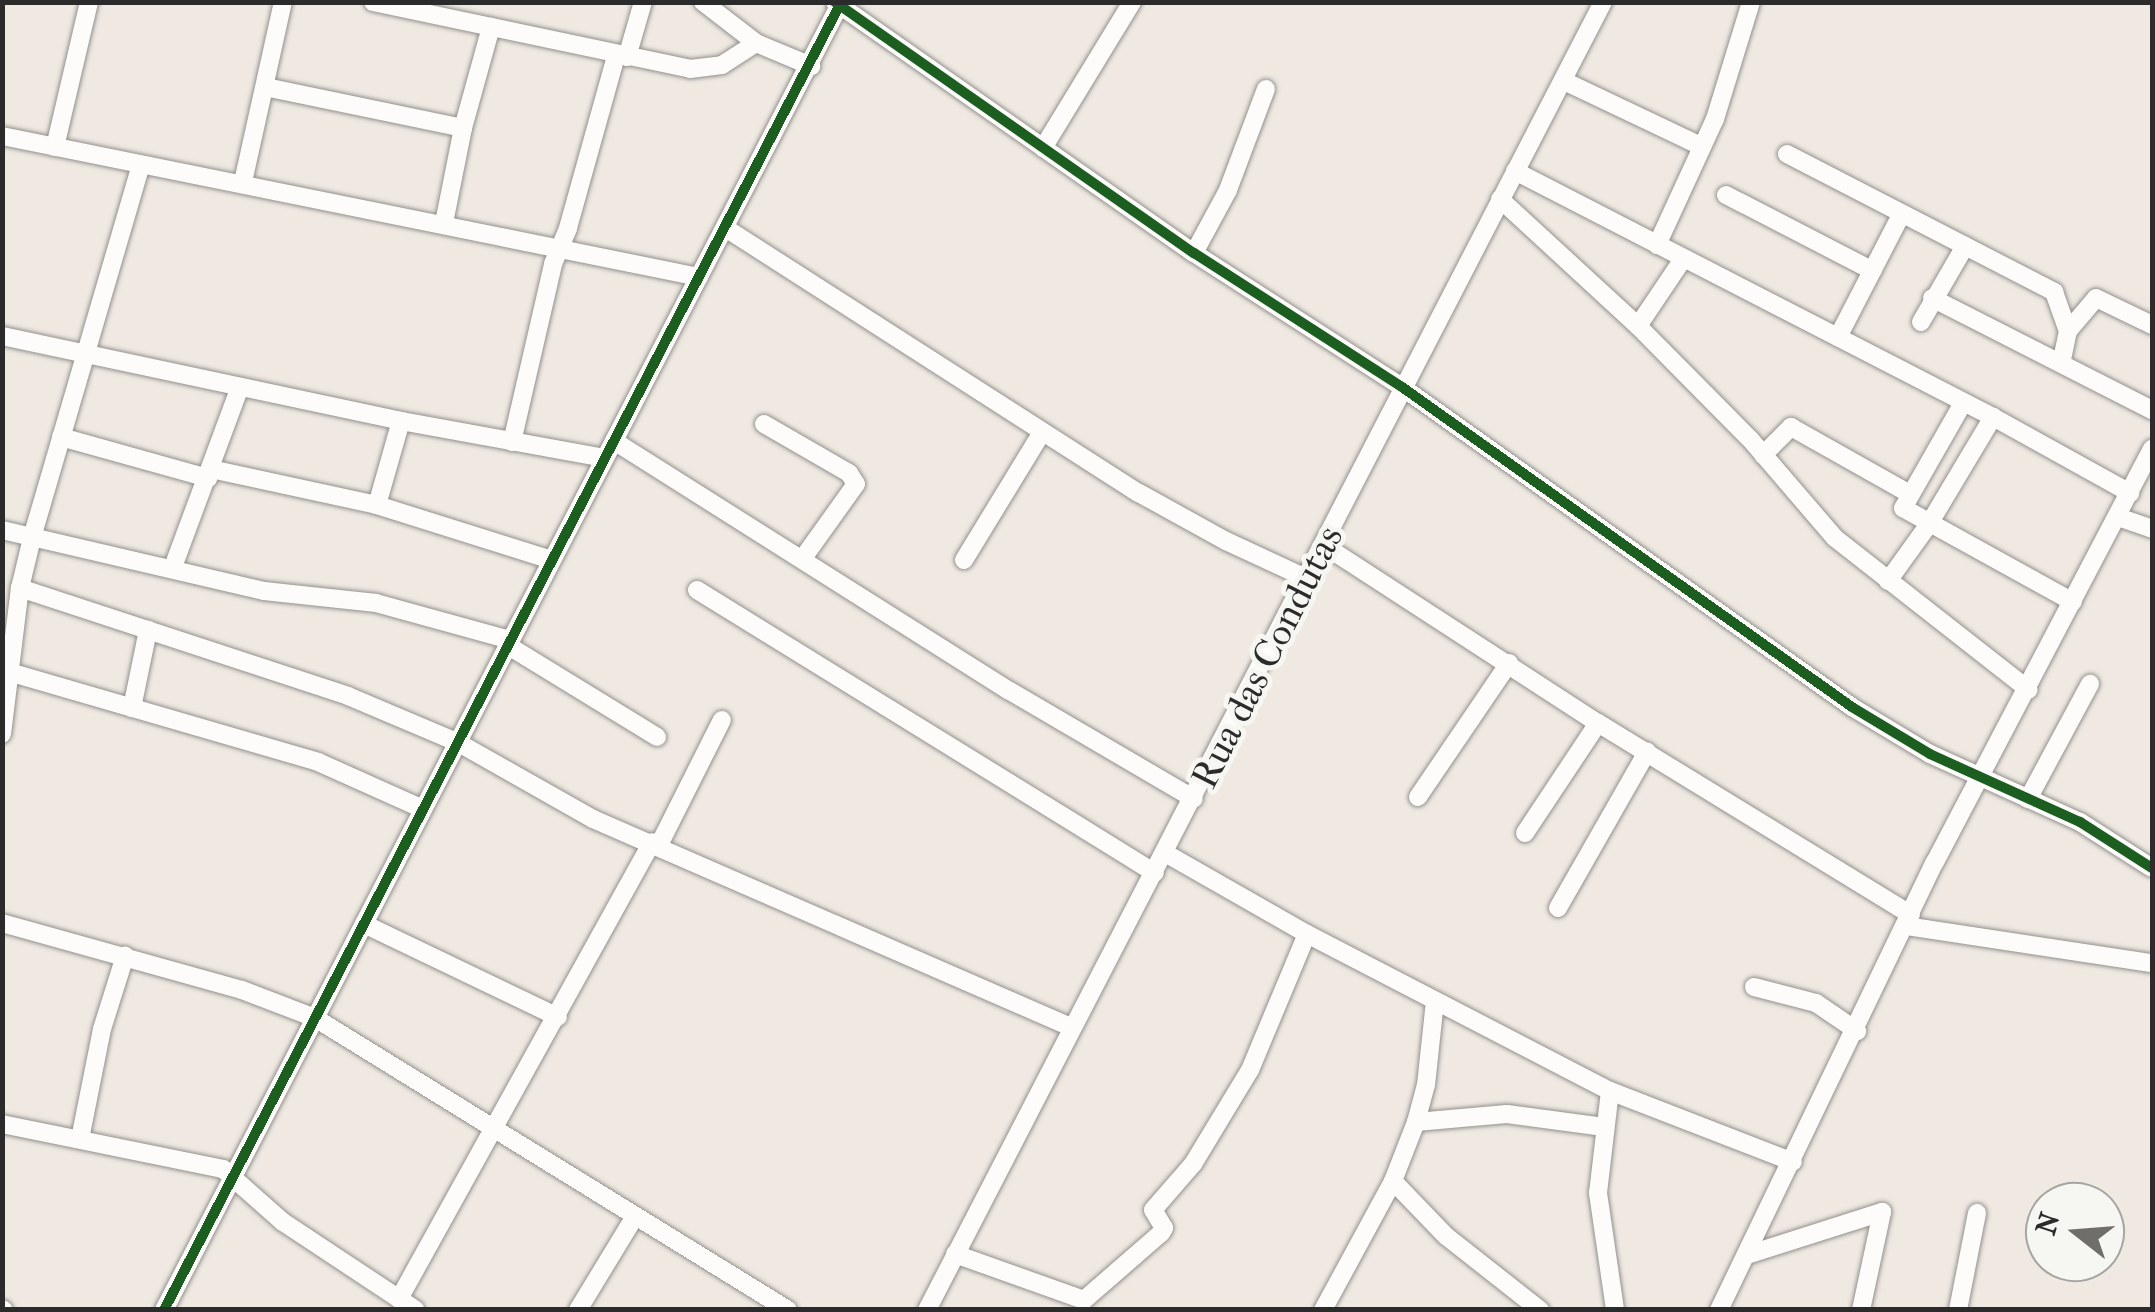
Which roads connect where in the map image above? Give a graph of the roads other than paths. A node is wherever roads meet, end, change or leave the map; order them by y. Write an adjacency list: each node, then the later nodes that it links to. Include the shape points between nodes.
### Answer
1 (89, 2): 19 (street)
2 (283, 2): 15 (street)
3 (372, 2): 10 (street)
4 (643, 2): 12 (street)
5 (703, 2): 11 (street)
6 (1132, 2): 21 (street)
7 (1603, 2): 14 (street, Rua das Condutas)
8 (1751, 2): 20 (street)
9 (839, 3): 13 (street); 21 (street)
10 (492, 27): 12 (street); 17 (street)
11 (756, 44): 12 (street, via 704,70); 13 (street)
12 (621, 56): 33 (street)
13 (811, 66): 30 (street)
14 (1564, 82): 20 (street); 24 (street, Rua das Condutas)
15 (265, 87): 17 (street); 25 (street)
16 (1266, 89): 34 (street, via 1228,190)
17 (463, 128): 29 (street)
18 (2, 136): 19 (street)
19 (56, 146): 23 (street)
20 (1701, 146): 31 (street)
21 (1043, 148): 34 (street)
22 (1787, 154): 28 (street)
23 (141, 165): 25 (street); 45 (street)
24 (1515, 171): 27 (street, Rua das Condutas); 31 (street)
25 (243, 182): 29 (street)
26 (1726, 196): 36 (street)
27 (1500, 200): 41 (street); 48 (street, Rua das Condutas)
28 (1901, 215): 32 (street); 36 (street)
29 (444, 224): 33 (street)
30 (727, 229): 37 (street); 54 (street)
31 (1657, 245): 35 (street)
32 (1965, 246): 38 (street); 42 (street, via 2054,292)
33 (560, 247): 37 (street); 56 (street)
34 (1194, 253): 48 (street)
35 (1683, 258): 41 (street); 44 (street)
36 (1873, 270): 44 (street)
37 (699, 277): 58 (street)
38 (1932, 298): 39 (street); 46 (street)
39 (1921, 322)
40 (2152, 325): 42 (street, via 2096,298)
41 (1638, 326): 59 (street)
42 (2068, 331): 46 (street)
43 (2, 336): 45 (street)
44 (1838, 338): 49 (street)
45 (88, 354): 47 (street); 55 (street)
46 (2062, 363): 50 (street)
47 (240, 387): 52 (street); 60 (street)
48 (1402, 387): 69 (street, Rua das Condutas); 92 (street, via 1852,707)
49 (1963, 404): 51 (street); 61 (street)
50 (2152, 410)
51 (1993, 418): 62 (street); 65 (street)
52 (401, 421): 56 (street); 63 (street)
53 (764, 424): 70 (street, via 849,472 856,484)
54 (1042, 432): 72 (street); 74 (street, via 1206,530)
55 (61, 438): 60 (street); 68 (street)
56 (512, 442): 58 (street)
57 (2152, 448): 62 (street)
58 (610, 450): 70 (street); 71 (street)
59 (1763, 455): 61 (street, via 1791,427); 75 (street, via 1835,538)
60 (210, 474): 63 (street); 73 (street)
61 (1908, 493): 65 (street, via 1904,511)
62 (2130, 493): 64 (street)
63 (378, 505): 71 (street)
64 (2118, 518): 66 (street); 78 (street)
65 (1929, 524): 75 (street); 78 (street)
66 (2152, 529)
67 (2, 530): 68 (street)
68 (32, 534): 73 (street); 76 (street)
69 (1325, 546): 74 (street, Rua das Condutas); 81 (street)
70 (803, 558): 94 (street)
71 (552, 560): 80 (street)
72 (964, 560)
73 (172, 568): 80 (street, via 264,591 376,604)
74 (1308, 578): 94 (street, Rua das Condutas)
75 (1888, 581): 84 (street)
76 (20, 588): 79 (street); 82 (street)
77 (696, 590): 101 (street)
78 (2073, 602): 84 (street)
79 (148, 630): 85 (street); 90 (street, via 348,696)
80 (509, 642): 89 (street); 90 (street)
81 (1508, 663): 87 (street); 93 (street)
82 (9, 672): 85 (street); 88 (street)
83 (2090, 684): 95 (street)
84 (2028, 690): 92 (street)
85 (132, 708): 96 (street, via 318,762)
86 (722, 720): 98 (street)
87 (1598, 723): 91 (street); 97 (street)
88 (2, 734)
89 (657, 737)
90 (457, 742): 96 (street); 98 (street, via 564,804)
91 (1646, 752): 102 (street); 103 (street)
92 (1982, 777): 95 (street); 103 (street)
93 (1418, 797)
94 (1194, 799): 99 (street, Rua das Condutas)
95 (2028, 799): 100 (street, via 2080,822)
96 (422, 810): 105 (street)
97 (1525, 834)
98 (656, 843): 111 (street); 113 (street)
99 (1165, 854): 101 (street, Rua das Condutas); 106 (street)
100 (2152, 868)
101 (1155, 873): 113 (street, Rua das Condutas)
102 (1558, 908)
103 (1908, 920): 108 (street); 114 (street)
104 (2, 922): 107 (street)
105 (364, 924): 111 (street); 112 (street)
106 (1307, 934): 110 (street); 126 (street, via 1250,1070 1193,1164 1153,1210 1162,1233 1084,1300)
107 (125, 956): 112 (street); 120 (street)
108 (2152, 963)
109 (1754, 987): 114 (street, via 1816,1004)
110 (1435, 1001): 115 (street); 116 (street)
111 (558, 1017): 119 (street)
112 (315, 1018): 119 (street); 122 (street)
113 (1071, 1026): 126 (street, Rua das Condutas)
114 (1856, 1031): 121 (street)
115 (1610, 1091): 118 (street); 121 (street)
116 (1416, 1122): 118 (street, via 1507,1114); 123 (street)
117 (2, 1124): 120 (street)
118 (1604, 1127): 136 (street, via 1598,1223)
119 (496, 1128): 125 (street); 128 (street)
120 (80, 1139): 122 (street, via 215,1166)
121 (1793, 1162): 127 (street)
122 (234, 1177): 128 (street, via 283,1222); 129 (street)
123 (1393, 1182): 134 (street); 135 (street, via 1446,1236)
124 (1977, 1213): 139 (street)
125 (634, 1218): 131 (street); 132 (street)
126 (955, 1254): 133 (street, Rua das Condutas)
127 (1748, 1255): 137 (street); 138 (street, via 1882,1212)
128 (399, 1299): 130 (street)
129 (164, 1310)
130 (416, 1310)
131 (578, 1310)
132 (788, 1310)
133 (927, 1310)
134 (1323, 1310)
135 (1540, 1310)
136 (1615, 1310)
137 (1718, 1310)
138 (1861, 1310)
139 (1958, 1310)

